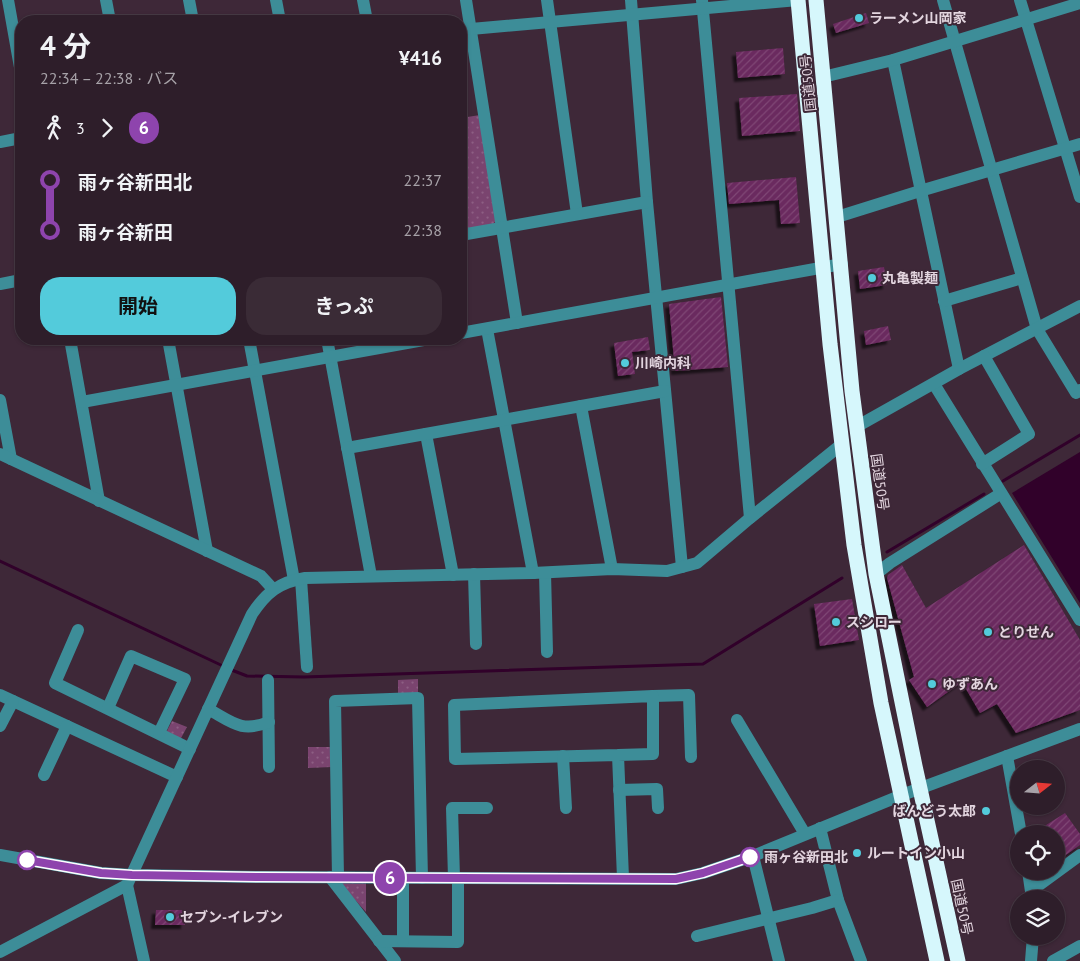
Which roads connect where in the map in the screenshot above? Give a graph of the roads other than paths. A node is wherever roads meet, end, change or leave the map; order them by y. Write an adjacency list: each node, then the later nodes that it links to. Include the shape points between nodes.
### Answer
1 (8, 0): 23 (street)
2 (106, 0): 15 (street)
3 (189, 0): 16 (street)
4 (276, 0): 17 (street)
5 (364, 0): 18 (street)
6 (466, 0): 22 (street)
7 (547, 0): 21 (street)
8 (631, 0): 19 (street)
9 (798, 0): 14 (street); 40 (highway, 国道50号)
10 (816, 0): 26 (highway, 国道50号)
11 (943, 0): 24 (street)
12 (1020, 0): 20 (street)
13 (1080, 3): 20 (street)
14 (703, 4): 19 (street); 44 (street)
15 (109, 15)
16 (192, 15)
17 (279, 15)
18 (366, 15)
19 (632, 15): 21 (street); 34 (street)
20 (1026, 19): 24 (street); 30 (street)
21 (550, 22): 22 (street); 35 (street)
22 (471, 30): 37 (street)
23 (15, 39)
24 (955, 41): 25 (street); 31 (street)
25 (893, 60): 26 (street); 32 (street)
26 (823, 77): 36 (highway, 国道50号)
27 (15, 139): 28 (street)
28 (0, 142)
29 (1080, 144): 30 (street)
30 (1065, 148): 31 (street); 33 (street)
31 (991, 170): 32 (street); 41 (street)
32 (920, 191): 36 (street); 46 (street)
33 (1080, 197)
34 (647, 202): 35 (street); 45 (street)
35 (577, 214): 37 (street)
36 (837, 217): 39 (highway, 国道50号)
37 (503, 228): 38 (street); 48 (street)
38 (467, 234)
39 (842, 264): 40 (street); 69 (highway, 国道50号)
40 (823, 268): 44 (street); 71 (highway, 国道50号)
41 (1022, 278): 46 (street); 50 (street)
42 (15, 280): 43 (street)
43 (1, 281)
44 (728, 286): 45 (street); 77 (street)
45 (657, 298): 48 (street); 64 (street)
46 (944, 301): 59 (street)
47 (1080, 306): 50 (street)
48 (517, 323): 49 (street)
49 (487, 328): 51 (street); 68 (street)
50 (1037, 328): 57 (street); 63 (street, via 1076,393)
51 (467, 332)
52 (71, 345): 66 (street)
53 (169, 345): 61 (street)
54 (250, 345): 60 (street)
55 (328, 345): 58 (street)
56 (388, 345): 58 (street)
57 (984, 356): 59 (street); 74 (street, via 1029,434)
58 (330, 357): 60 (street); 72 (street)
59 (959, 369): 62 (street)
60 (255, 370): 61 (street); 86 (street)
61 (176, 384): 66 (street); 78 (street)
62 (934, 384): 69 (street); 74 (street)
63 (1080, 390)
64 (665, 391): 67 (street); 79 (street)
65 (0, 400): 73 (street)
66 (82, 402): 76 (street)
67 (582, 406): 68 (street); 80 (street)
68 (504, 420): 70 (street); 81 (street)
69 (856, 427): 84 (highway, 国道50号)
70 (426, 434): 72 (street); 82 (street)
71 (842, 444): 77 (street); 115 (highway, 国道50号, via 869,642)
72 (347, 448): 85 (street)
73 (5, 456): 76 (street)
74 (982, 464): 75 (street)
75 (1000, 494): 84 (street); 88 (street)
76 (99, 500): 78 (street)
77 (750, 518): 79 (street, via 697,563)
78 (207, 551): 87 (street, via 261,576)
79 (682, 567): 80 (street, via 667,571)
80 (612, 569): 81 (street)
81 (539, 573): 83 (street); 91 (street)
82 (453, 574): 83 (street); 85 (street)
83 (474, 574): 90 (street)
84 (876, 574): 113 (highway, 国道50号)
85 (371, 576): 86 (street)
86 (297, 580): 87 (street); 92 (street)
87 (273, 590): 98 (street, via 252,614)
88 (1080, 620)
89 (78, 630): 97 (street, via 55,683)
90 (476, 644)
91 (547, 652)
92 (307, 667)
93 (268, 680): 100 (street)
94 (0, 695): 96 (street)
95 (653, 696): 106 (street, via 653,754); 107 (street, via 454,705 455,759); 108 (street, via 689,695)
96 (12, 701): 101 (street); 102 (street)
97 (108, 708): 104 (street); 104 (street, via 131,656 185,679)
98 (208, 710): 100 (street, via 244,728); 105 (street)
99 (737, 720): 121 (street)
100 (269, 722): 110 (street)
101 (0, 726)
102 (67, 726): 111 (street); 112 (street)
103 (1080, 728): 109 (street)
104 (159, 734): 105 (street)
105 (190, 748): 112 (street)
106 (618, 755): 107 (street); 114 (street)
107 (563, 756): 117 (street)
108 (691, 756)
109 (1006, 756): 113 (street); 119 (street)
110 (269, 768)
111 (44, 775)
112 (177, 777): 130 (street)
113 (920, 788): 115 (street); 145 (highway, 国道50号)
114 (619, 790): 118 (street, via 657,789); 129 (street)
115 (902, 795): 120 (street); 144 (highway, 国道50号)
116 (487, 808): 128 (street, via 452,808)
117 (566, 808)
118 (658, 808)
119 (1019, 825)
120 (820, 828): 121 (street); 132 (street)
121 (805, 834): 124 (street)
122 (0, 855): 130 (street)
123 (1080, 855): 131 (street)
124 (752, 856): 129 (street, via 692,877); 133 (street)
125 (334, 877): 126 (street); 127 (street, via 335,701 418,698); 130 (street); 135 (street)
126 (403, 878): 127 (street); 136 (street)
127 (422, 878): 128 (street)
128 (456, 878): 129 (street); 136 (street, via 458,942)
129 (623, 878)
130 (130, 880): 139 (street); 140 (street)
131 (1038, 890)
132 (838, 900): 133 (street); 143 (street)
133 (768, 918): 134 (street); 142 (street)
134 (697, 936)
135 (379, 941): 136 (street); 141 (street)
136 (403, 941)
137 (1032, 945): 146 (street)
138 (1080, 946): 147 (street)
139 (0, 952)
140 (144, 961)
141 (395, 961)
142 (779, 961)
143 (861, 961)
144 (938, 961)
145 (958, 961)
146 (1031, 961)
147 (1053, 961)

